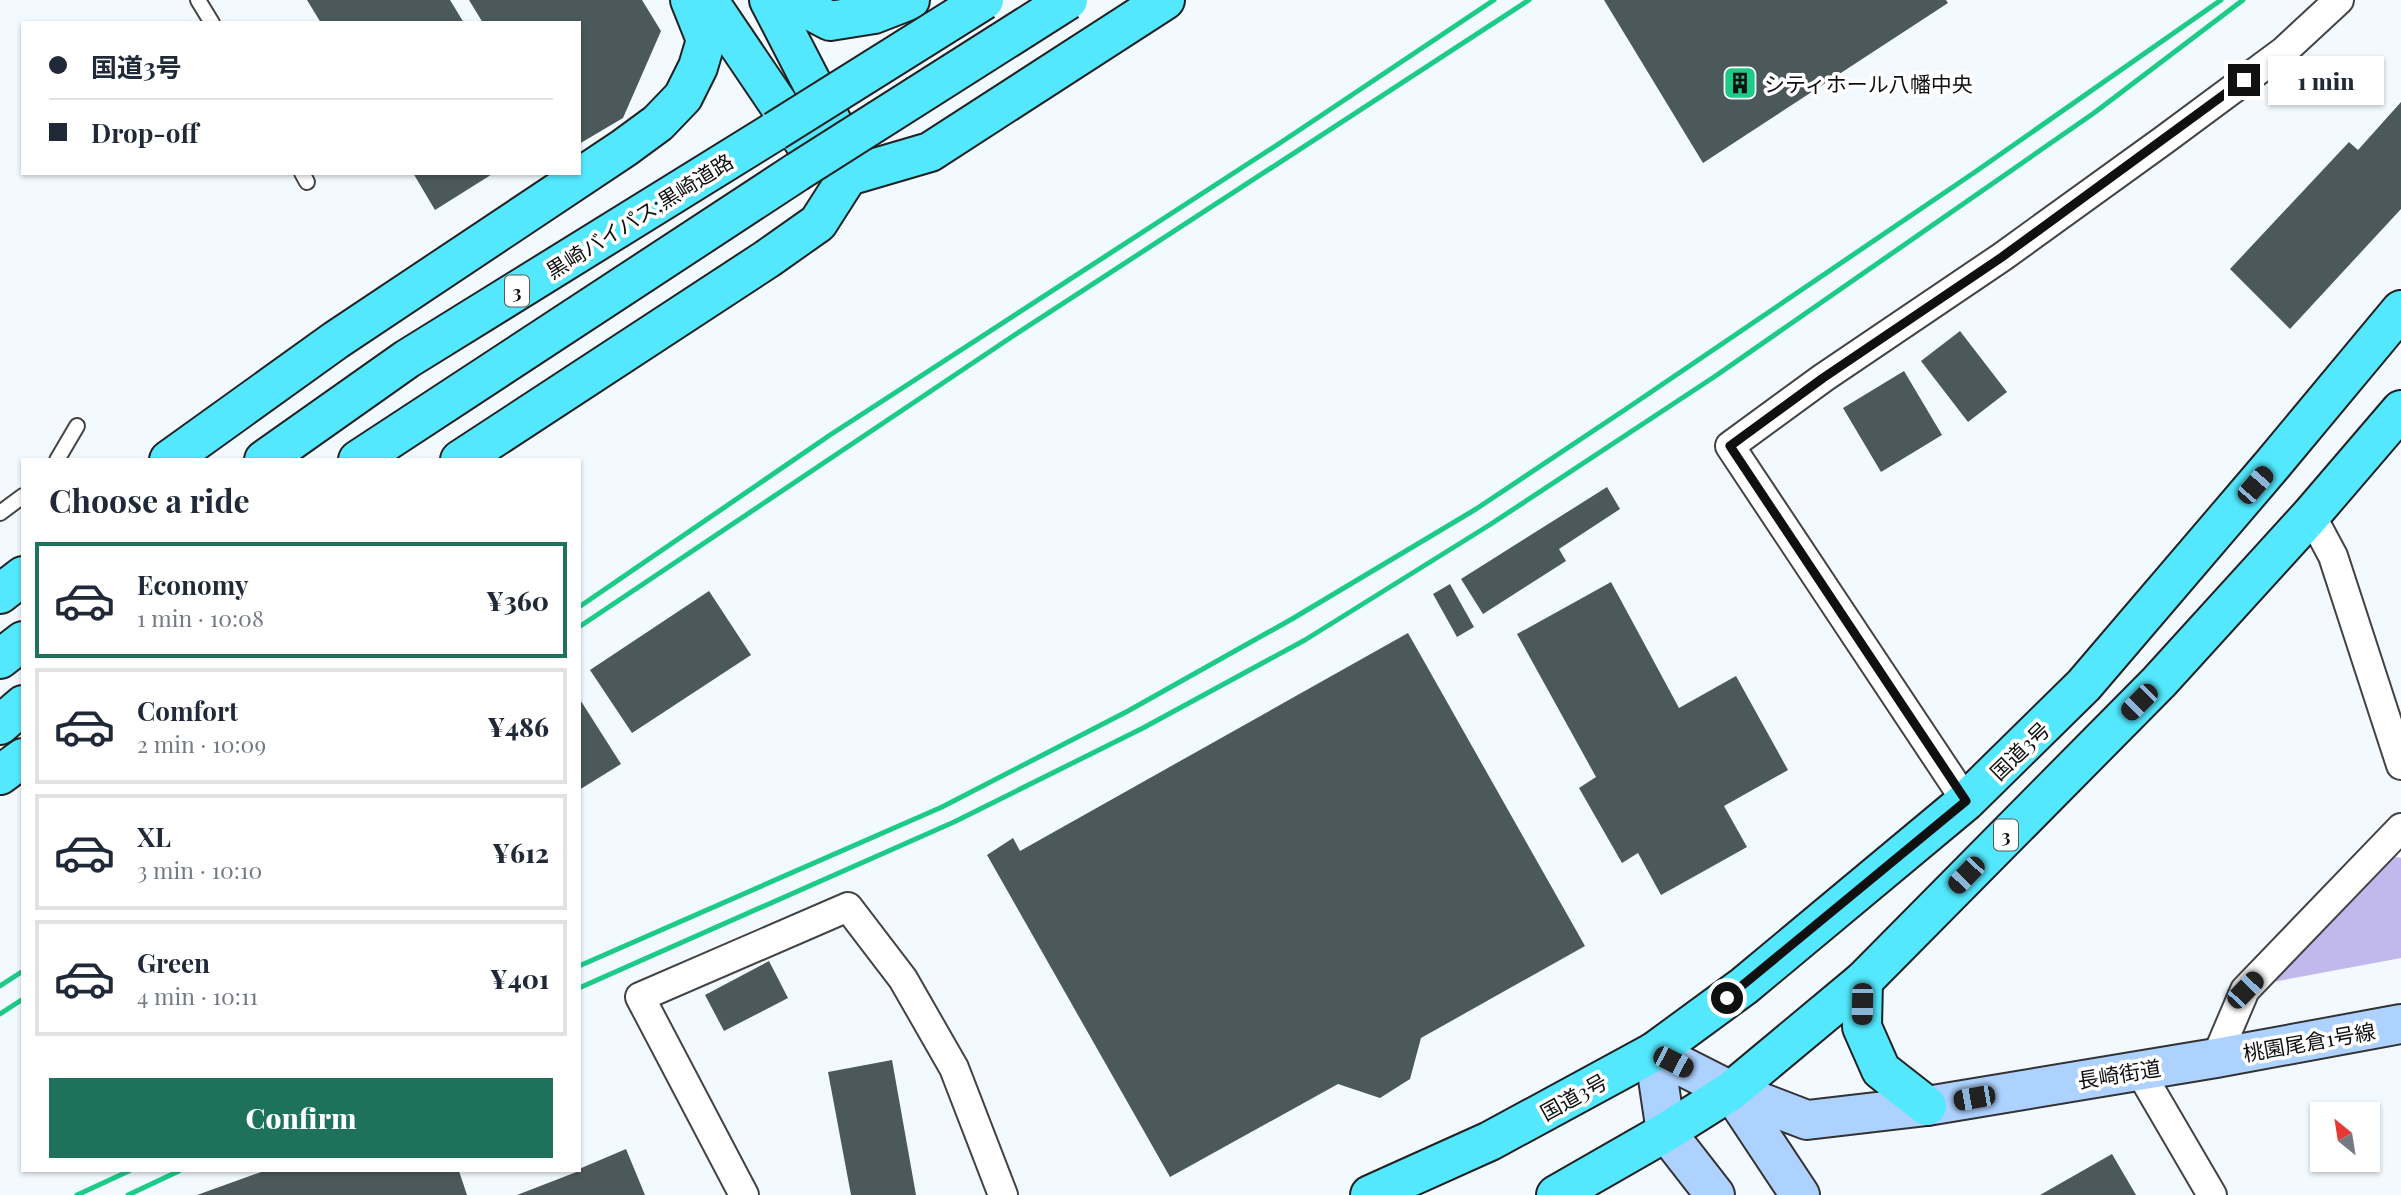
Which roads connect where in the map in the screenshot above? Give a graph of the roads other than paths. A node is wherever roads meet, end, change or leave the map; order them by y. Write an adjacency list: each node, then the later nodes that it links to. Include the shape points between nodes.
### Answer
1 (198, 0): 11 (lane)
2 (690, 0): 17 (highway, via 706,40 682,97 659,122 336,340)
3 (708, 0): 12 (highway, via 803,142)
4 (769, 0): 12 (highway, via 834,126)
5 (790, 0): 6 (highway, via 830,21 874,14)
6 (911, 0)
7 (984, 0): 18 (highway, 黒崎バイパス;黒崎道路 / 3, bridge, via 407,359)
8 (1068, 0): 19 (highway, bridge)
9 (1165, 0): 12 (highway, via 930,152)
10 (2339, 0): 33 (street, via 2284,51 2164,140 1730,446)
11 (211, 21)
12 (848, 176): 20 (highway, via 818,223)
13 (2401, 310): 33 (highway, 国道3号, via 2084,685)
14 (2401, 410): 23 (highway, 3)
15 (76, 426): 16 (lane)
16 (58, 458)
17 (172, 458)
18 (267, 458)
19 (361, 458)
20 (463, 458)
21 (21, 497): 22 (lane)
22 (0, 513)
23 (2311, 515): 31 (street, via 2333,556); 35 (highway, 3, via 2159,682)
24 (21, 578): 25 (highway)
25 (0, 594)
26 (21, 643): 27 (highway)
27 (0, 659)
28 (21, 707): 29 (highway)
29 (0, 725)
30 (21, 759): 32 (highway)
31 (2401, 765)
32 (0, 775)
33 (1966, 801): 37 (highway, 国道3号, via 1744,986)
34 (2401, 828): 38 (street, via 2245,990)
35 (1863, 981): 40 (highway, 3); 41 (highway, via 1862,1027 1881,1070)
36 (2401, 1024): 38 (street, 桃園尾倉1号線)
37 (1654, 1052): 40 (street, 長崎街道); 43 (street); 46 (highway, 国道3号, via 1490,1141)
38 (2216, 1058): 39 (street, 長崎街道)
39 (2139, 1070): 41 (street, 長崎街道); 52 (street)
40 (1731, 1091): 42 (street, 長崎街道); 43 (highway, 3); 51 (street)
41 (1927, 1105): 42 (street, 長崎街道)
42 (1807, 1120): 51 (street)
43 (1666, 1132): 47 (highway, 3); 50 (street)
44 (744, 1195): 45 (street, via 640,998 848,907 903,979 954,1068)
45 (1003, 1195)
46 (1370, 1195)
47 (1556, 1195)
48 (1610, 1195): 49 (highway)
49 (1616, 1195)
50 (1715, 1195)
51 (1800, 1195)
52 (2212, 1195)

